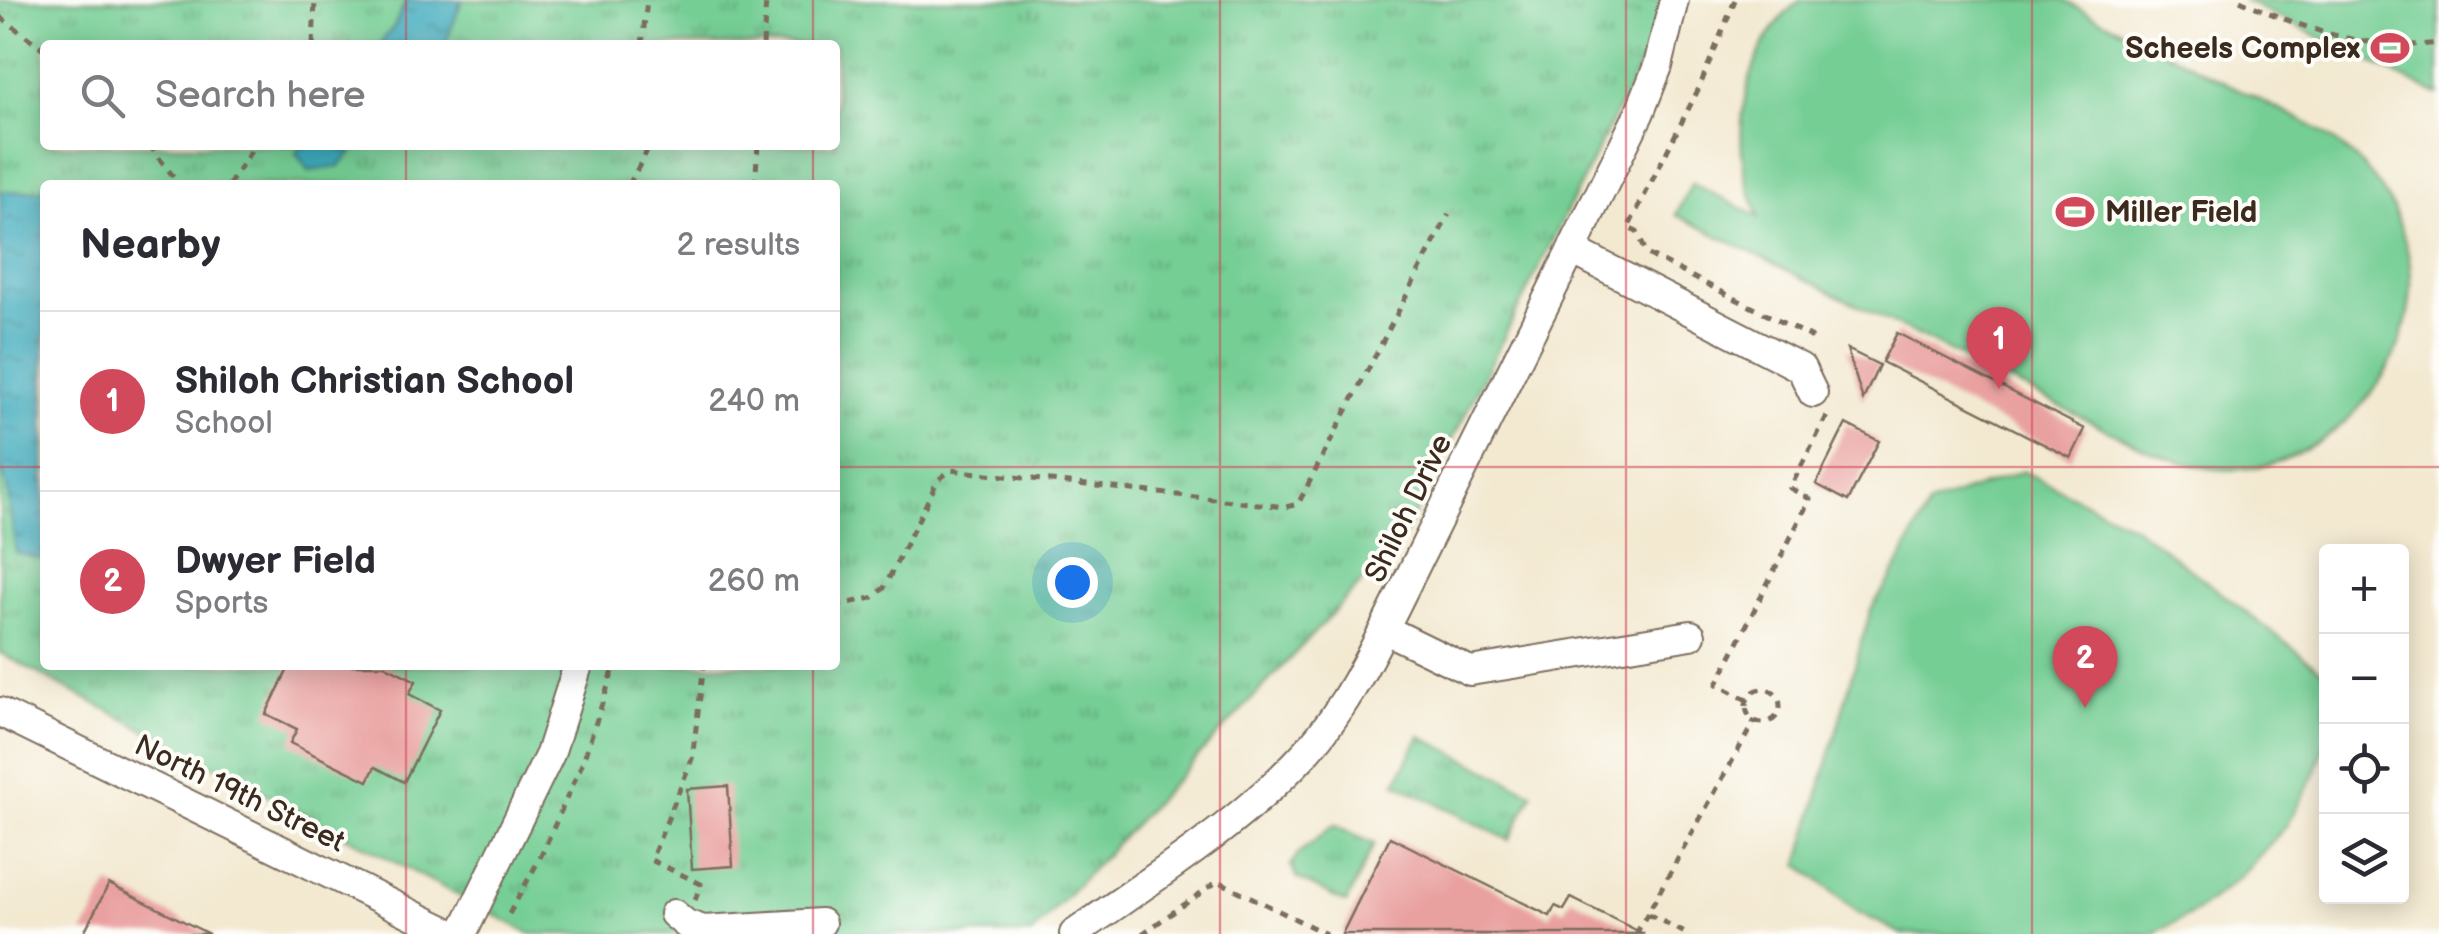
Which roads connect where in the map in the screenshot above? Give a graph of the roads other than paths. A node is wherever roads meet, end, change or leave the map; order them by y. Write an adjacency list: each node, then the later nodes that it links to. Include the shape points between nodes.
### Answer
1 (1676, 5): 2 (street, Shiloh Drive, via 1650,90)
2 (1572, 250): 3 (street, via 1801,368); 4 (street, Shiloh Drive)
3 (1824, 397)
4 (1384, 629): 5 (street, via 1470,671); 12 (street, Shiloh Drive, via 1348,695 1296,764 1235,818)
5 (1691, 635)
6 (576, 670): 11 (street, via 550,754)
7 (0, 712): 10 (street, North 19th Street)
8 (680, 919): 9 (street, via 711,930)
9 (821, 923)
10 (452, 934)
11 (462, 934)
12 (1074, 934)

